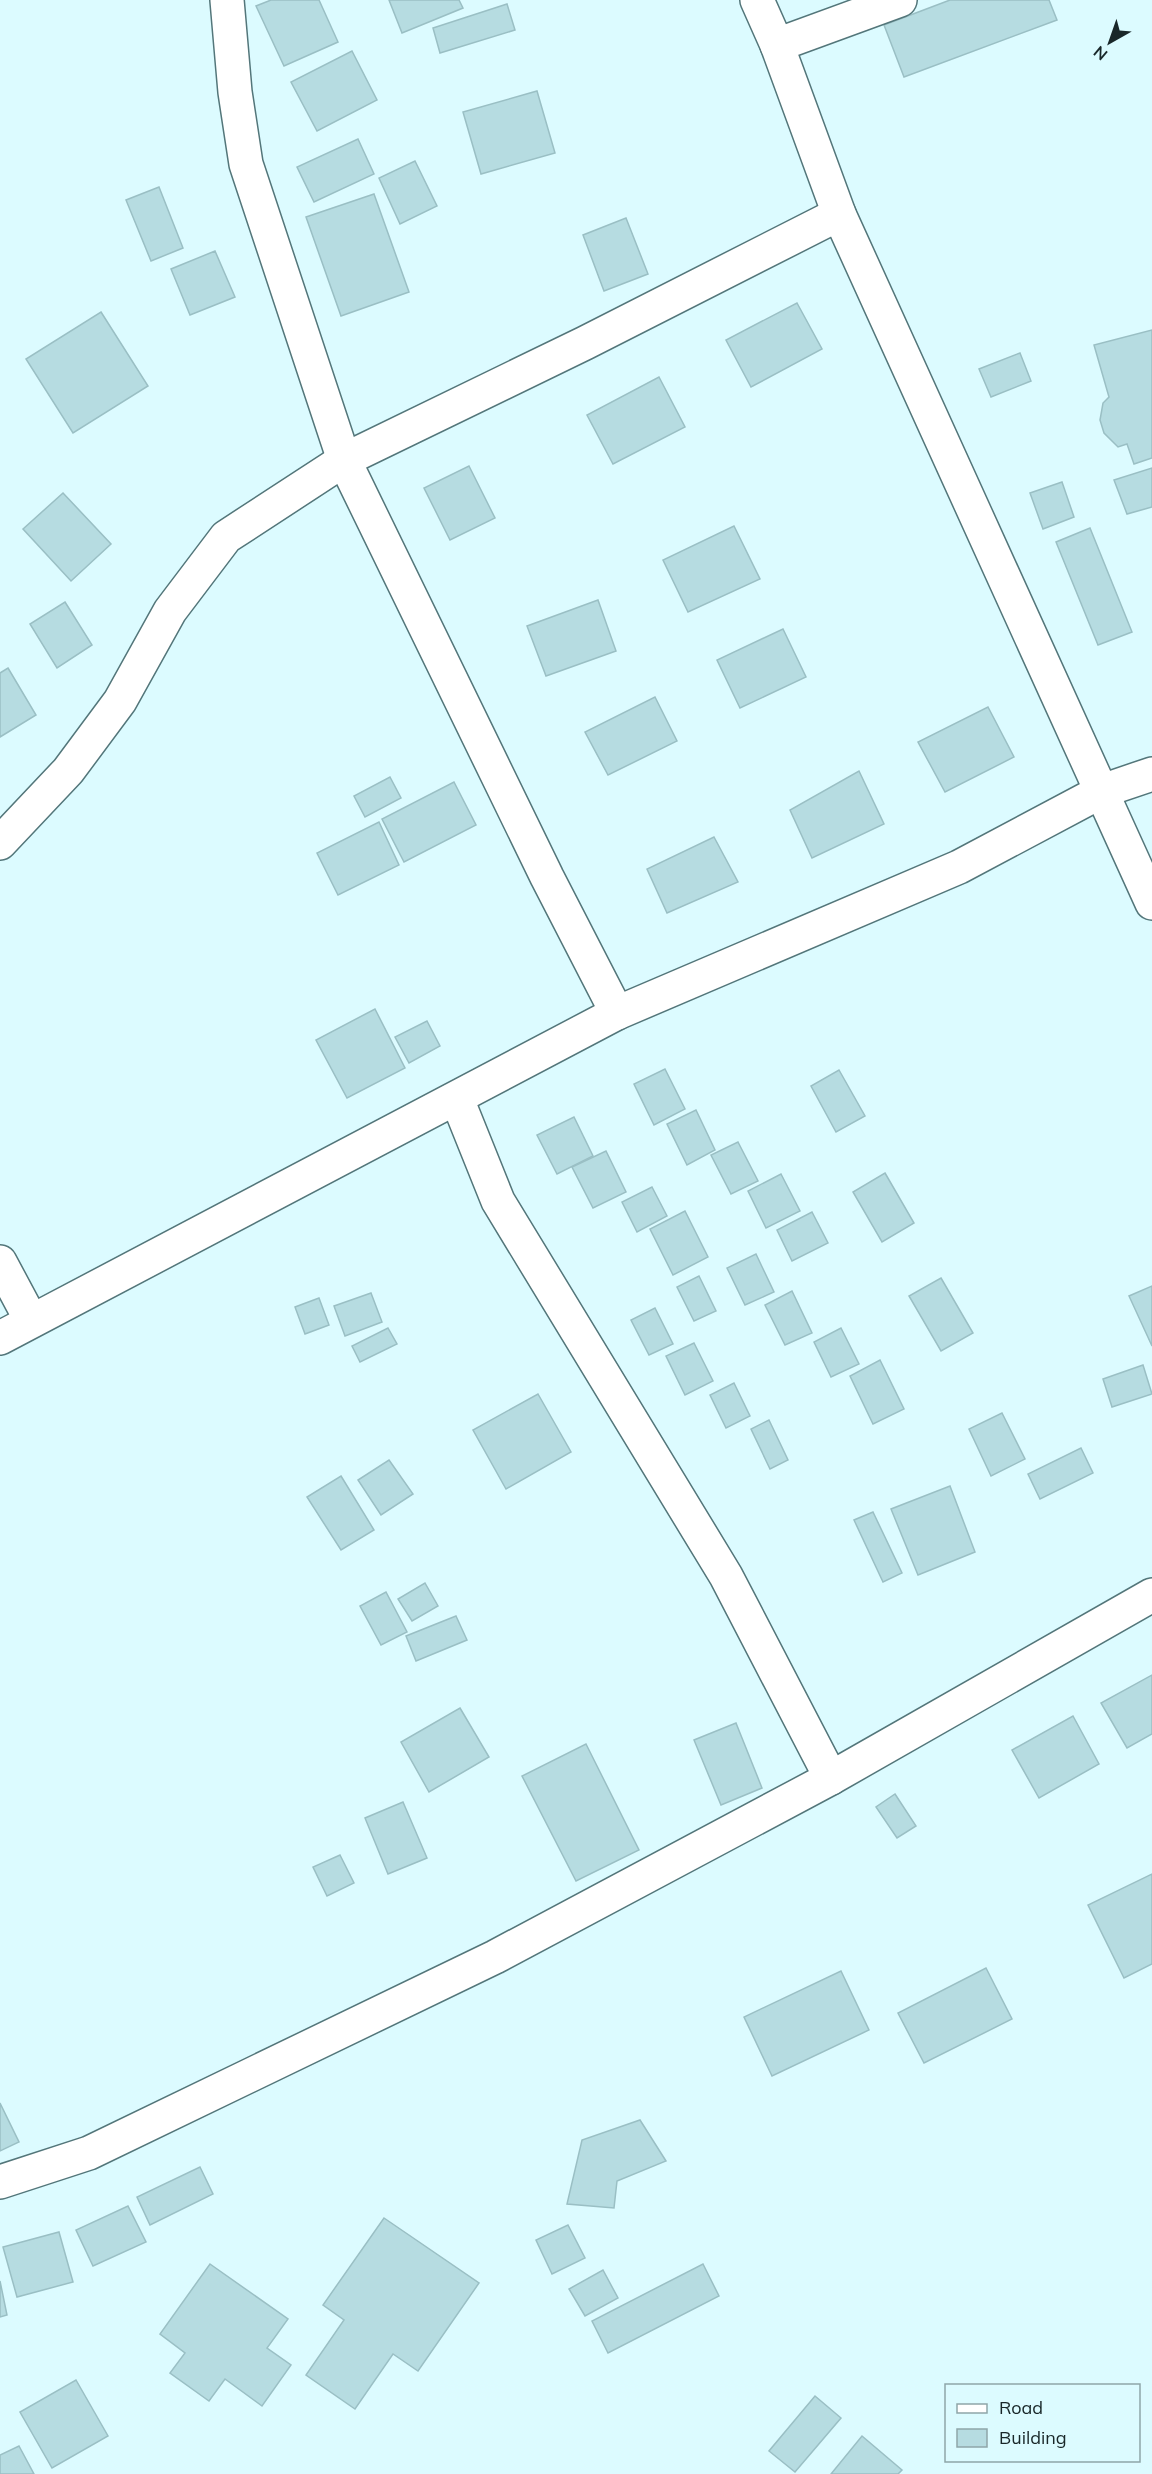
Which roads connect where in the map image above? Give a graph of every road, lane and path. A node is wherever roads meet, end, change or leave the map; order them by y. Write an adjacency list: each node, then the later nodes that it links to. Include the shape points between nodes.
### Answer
1 (227, 0): 6 (street, via 246,164)
2 (757, 0): 4 (street)
3 (900, 0): 4 (street)
4 (777, 45): 5 (street)
5 (839, 214): 6 (street); 8 (street)
6 (344, 460): 9 (street, via 226,537 170,611 120,701 68,771); 11 (street)
7 (1152, 774): 8 (street)
8 (1102, 790): 10 (street); 11 (street, via 959,867)
9 (0, 842)
10 (1152, 903)
11 (617, 1013): 12 (street)
12 (457, 1099): 14 (street); 17 (street, via 498,1201 726,1576)
13 (0, 1262): 14 (street)
14 (31, 1320): 15 (street)
15 (0, 1338)
16 (1152, 1595): 17 (street)
17 (831, 1778): 18 (street, via 495,1957 88,2153)
18 (0, 2182)

